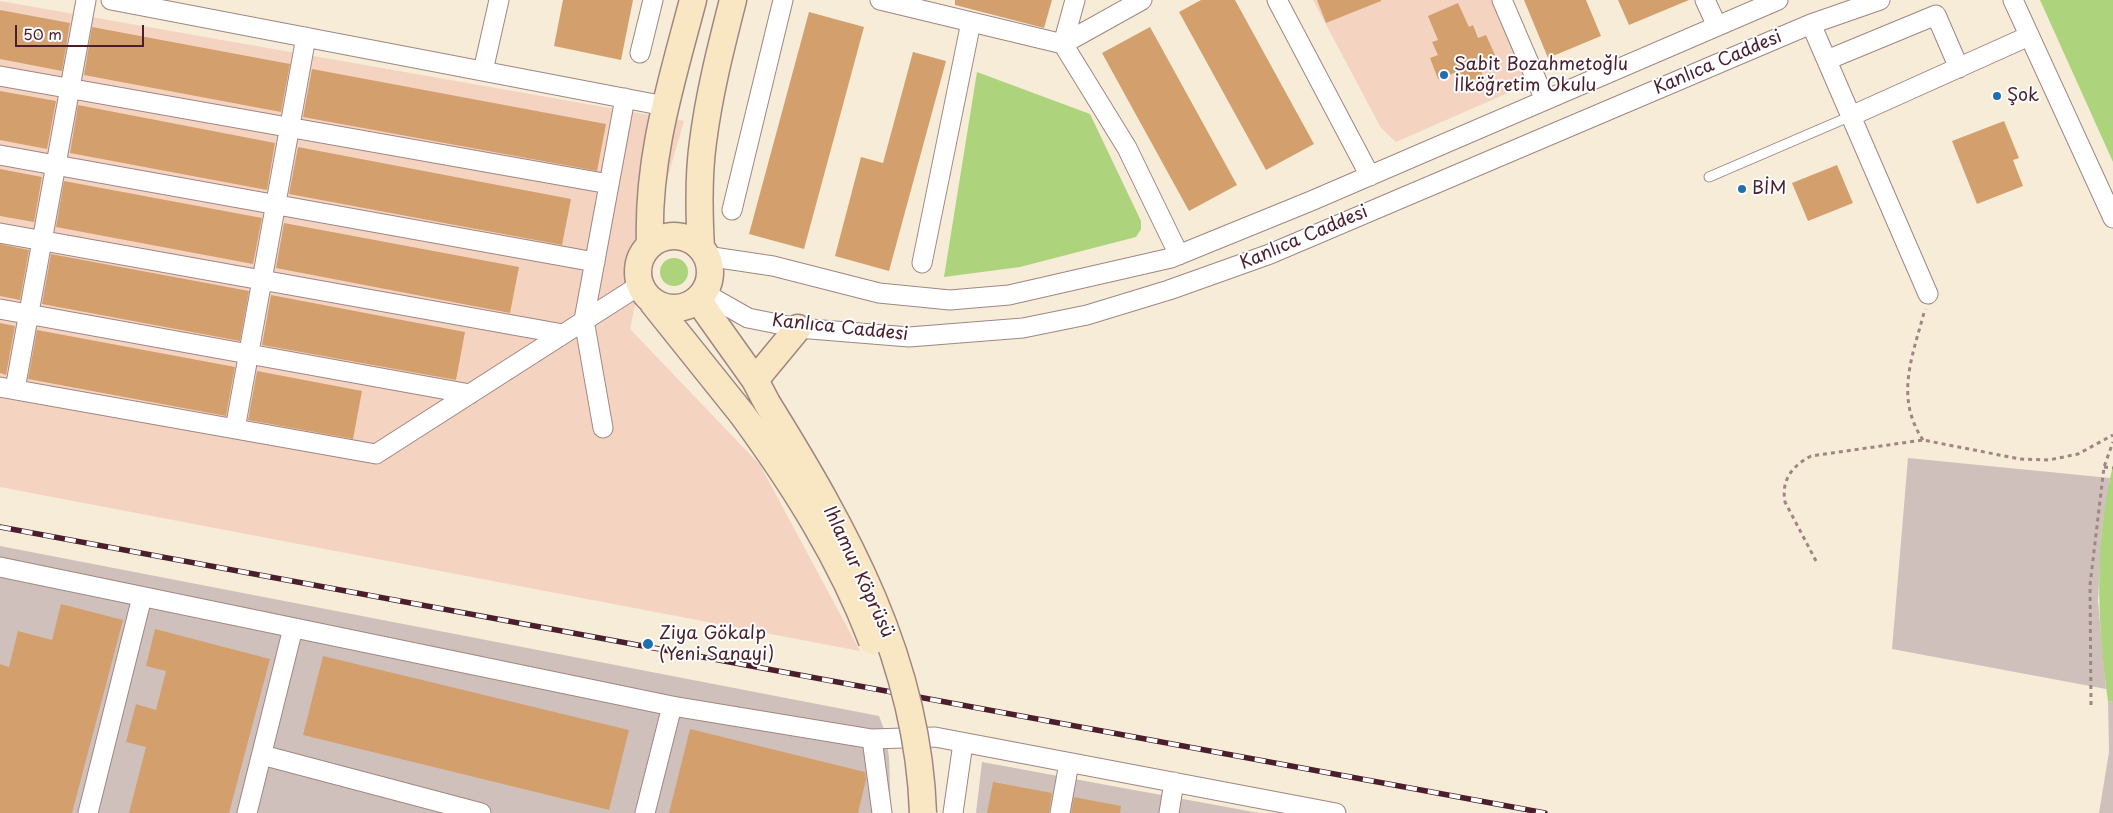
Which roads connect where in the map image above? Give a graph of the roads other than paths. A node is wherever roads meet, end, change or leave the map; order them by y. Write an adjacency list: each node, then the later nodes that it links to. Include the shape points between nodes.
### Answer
1 (86, 0): 28 (street)
2 (111, 0): 21 (street)
3 (499, 0): 26 (street)
4 (653, 0): 23 (street)
5 (693, 0): 31 (street)
6 (733, 0): 45 (street, via 711,88 702,144 700,187)
7 (783, 0): 40 (street)
8 (880, 0): 17 (street)
9 (1075, 0): 22 (street)
10 (1142, 0): 22 (street)
11 (1277, 0): 36 (street)
12 (1502, 0): 30 (street)
13 (1705, 0): 19 (street)
14 (1778, 0): 19 (street, Kanlıca Caddesi)
15 (1880, 0): 18 (street, Kanlıca Caddesi)
16 (2013, 0): 20 (street)
17 (971, 22): 22 (street); 48 (street)
18 (1812, 24): 24 (street); 56 (street, Kanlıca Caddesi, via 1442,183 1270,254 1170,290 1071,318 1002,330 909,336)
19 (1717, 26): 30 (street, Kanlıca Caddesi)
20 (2030, 36): 25 (street); 41 (street)
21 (306, 38): 26 (street); 33 (street)
22 (1064, 44): 46 (street, via 1127,148)
23 (640, 53)
24 (1827, 60): 25 (street, via 1936,14); 32 (street)
25 (1959, 68): 32 (street)
26 (482, 71): 29 (street)
27 (0, 76): 28 (street)
28 (70, 88): 33 (street); 35 (street)
29 (625, 98): 31 (street); 38 (street)
30 (1545, 100): 36 (street, Kanlıca Caddesi)
31 (665, 106): 44 (street, via 650,187)
32 (1851, 116): 37 (lane); 51 (street)
33 (290, 127): 38 (street); 39 (street)
34 (0, 155): 35 (street)
35 (56, 165): 39 (street); 43 (street)
36 (1370, 176): 46 (street, Kanlıca Caddesi)
37 (1709, 178)
38 (609, 184): 47 (street)
39 (276, 204): 47 (street); 49 (street)
40 (732, 210)
41 (2113, 218)
42 (0, 233): 43 (street)
43 (42, 241): 49 (street); 54 (street)
44 (650, 245): 45 (street, via 676,236 685,238); 50 (street, via 637,270)
45 (704, 252): 46 (street, Kanlıca Caddesi, via 879,293 950,300 1008,295); 52 (street, via 710,275)
46 (1179, 255)
47 (595, 262): 55 (street)
48 (922, 263)
49 (262, 280): 57 (street); 58 (street)
50 (646, 294): 52 (street, via 671,308 681,308); 55 (street); 78 (street, Ihlamur Köprüsü, bridge, via 770,452 817,527 866,623 894,711 903,765)
51 (1928, 294)
52 (701, 296): 56 (street, Kanlıca Caddesi, via 748,318); 59 (street, Ihlamur Köprüsü)
53 (0, 310): 54 (street)
54 (29, 315): 58 (street); 60 (street)
55 (584, 320): 57 (street); 63 (street)
56 (798, 328): 59 (street)
57 (563, 334): 61 (street)
58 (249, 354): 61 (street); 62 (street)
59 (755, 380): 79 (street, Ihlamur Köprüsü, bridge, via 820,491 884,621 901,671 914,729)
60 (8, 388): 62 (street)
61 (470, 394): 62 (street, via 376,454)
62 (235, 428)
63 (603, 428)
64 (0, 567): 65 (street)
65 (142, 597): 66 (street); 73 (street)
66 (293, 628): 67 (street); 70 (street)
67 (672, 706): 68 (street); 76 (street)
68 (872, 739): 69 (street, via 935,737); 77 (street)
69 (963, 742): 71 (street); 80 (street)
70 (262, 755): 74 (street); 75 (street)
71 (1069, 762): 72 (street); 81 (street)
72 (1174, 782): 82 (street); 83 (street)
73 (88, 813)
74 (247, 813)
75 (481, 813)
76 (644, 813)
77 (882, 813)
78 (905, 813)
79 (923, 813)
80 (953, 813)
81 (1060, 813)
82 (1169, 813)
83 (1336, 813)

